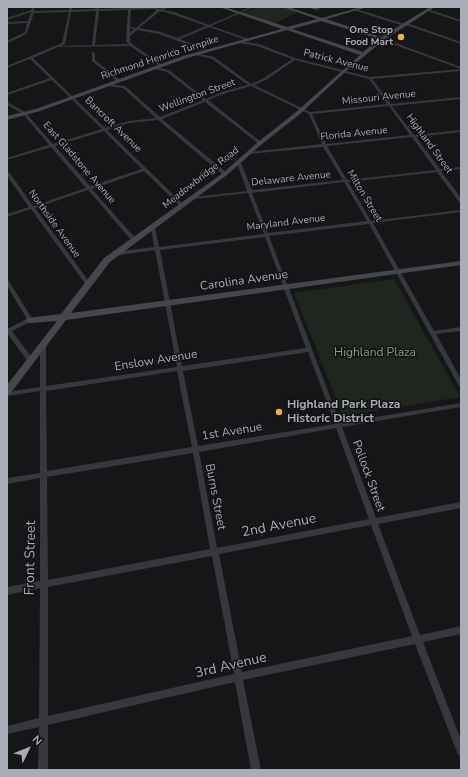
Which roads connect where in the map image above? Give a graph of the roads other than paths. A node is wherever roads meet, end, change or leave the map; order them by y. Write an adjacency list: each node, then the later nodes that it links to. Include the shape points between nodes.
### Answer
1 (34, 7): 16 (street)
2 (71, 7): 15 (street)
3 (168, 7): 12 (street)
4 (221, 7): 17 (street)
5 (253, 7): 17 (street)
6 (284, 7): 19 (street)
7 (366, 7): 13 (street, Richmond Henrico Turnpike)
8 (433, 7): 14 (street, Meadowbridge Road)
9 (130, 8): 10 (street); 11 (street); 25 (street)
10 (153, 8): 12 (street)
11 (98, 9): 15 (street); 38 (street)
12 (160, 10): 24 (street); 26 (street)
13 (357, 10): 19 (street, Richmond Henrico Turnpike); 23 (street)
14 (428, 10): 20 (street); 23 (street, Meadowbridge Road)
15 (70, 11): 16 (street); 39 (street, via 64,41)
16 (32, 12): 18 (street); 21 (street)
17 (239, 13): 24 (street); 27 (street)
18 (7, 20)
19 (323, 20): 27 (street, Richmond Henrico Turnpike); 30 (street)
20 (461, 21)
21 (29, 22): 22 (street); 33 (street, via 25,33)
22 (7, 23)
23 (406, 24): 30 (street, Meadowbridge Road); 35 (street)
24 (209, 26): 31 (street); 32 (street)
25 (128, 28): 26 (street); 28 (street)
26 (137, 29): 28 (street); 31 (street, via 160,33)
27 (288, 30): 29 (street, Richmond Henrico Turnpike); 43 (street)
28 (128, 36): 36 (street)
29 (254, 39): 32 (street, Richmond Henrico Turnpike); 37 (street)
30 (382, 39): 43 (street, Meadowbridge Road); 50 (street)
31 (178, 40): 40 (street)
32 (248, 40): 34 (street, Richmond Henrico Turnpike)
33 (7, 42)
34 (240, 42): 37 (street, Patrick Avenue); 40 (street, Richmond Henrico Turnpike)
35 (461, 43)
36 (131, 45): 38 (street); 49 (street)
37 (258, 45): 46 (street, Patrick Avenue)
38 (93, 46): 39 (street)
39 (59, 47): 44 (street)
40 (210, 51): 42 (street, Richmond Henrico Turnpike); 45 (street)
41 (93, 53): 56 (street, via 93,60)
42 (196, 54): 45 (street); 47 (street, Richmond Henrico Turnpike)
43 (363, 54): 52 (street, Meadowbridge Road)
44 (30, 58): 48 (street); 55 (street, Bancroft Avenue)
45 (212, 58): 58 (street)
46 (294, 59): 52 (street, Patrick Avenue); 58 (street, Wellington Street, via 264,80)
47 (170, 63): 49 (street, Richmond Henrico Turnpike); 51 (street)
48 (7, 67)
49 (158, 67): 51 (street); 53 (street, Richmond Henrico Turnpike)
50 (461, 69): 54 (street, Patrick Avenue)
51 (168, 71): 63 (street)
52 (343, 71): 54 (street, Patrick Avenue); 66 (street, Meadowbridge Road)
53 (127, 78): 56 (street, Richmond Henrico Turnpike); 59 (street)
54 (370, 78): 65 (street, Highland Street)
55 (52, 80): 60 (street); 61 (street, Bancroft Avenue)
56 (119, 81): 57 (street, Richmond Henrico Turnpike)
57 (108, 85): 59 (street); 61 (street, Richmond Henrico Turnpike)
58 (251, 85): 63 (street, Wellington Street); 66 (street)
59 (124, 87): 70 (street)
60 (7, 94)
61 (72, 97): 67 (street, Richmond Henrico Turnpike); 71 (street, Bancroft Avenue)
62 (461, 98): 65 (street, Missouri Avenue)
63 (205, 100): 70 (street, Wellington Street); 74 (street)
64 (7, 103): 67 (street, East Gladstone Avenue)
65 (390, 106): 68 (street, Missouri Avenue); 73 (street, Highland Street)
66 (300, 111): 68 (street); 74 (street, Meadowbridge Road)
67 (24, 113): 69 (street, Richmond Henrico Turnpike); 76 (street, East Gladstone Avenue)
68 (310, 113): 75 (street, Milton Street)
69 (7, 118)
70 (159, 119): 71 (street, Wellington Street, via 129,122); 84 (street)
71 (104, 129): 76 (street, Wellington Street); 81 (street, Bancroft Avenue)
72 (461, 131): 73 (street, Florida Avenue)
73 (412, 136): 75 (street, Florida Avenue); 82 (street, Highland Street)
74 (260, 143): 77 (street, Meadowbridge Road)
75 (324, 145): 77 (street, Florida Avenue); 85 (street, Milton Street)
76 (51, 146): 78 (street, Wellington Street); 86 (street, East Gladstone Avenue)
77 (249, 153): 79 (street, Meadowbridge Road)
78 (7, 159)
79 (239, 163): 84 (street, Meadowbridge Road); 87 (street, Pollock Street)
80 (461, 168): 82 (street, Delaware Avenue)
81 (145, 169): 86 (street); 90 (street, Bancroft Avenue)
82 (438, 171): 85 (street, Delaware Avenue); 89 (street, Highland Street)
83 (7, 173): 91 (street, Northside Avenue)
84 (225, 174): 88 (street, Meadowbridge Road)
85 (345, 182): 87 (street, Delaware Avenue); 94 (street, Milton Street)
86 (89, 188): 91 (street); 97 (street, East Gladstone Avenue)
87 (249, 192): 88 (street, Delaware Avenue); 96 (street, Pollock Street)
88 (194, 198): 90 (street, Meadowbridge Road)
89 (461, 201)
90 (183, 206): 95 (street, Meadowbridge Road)
91 (31, 208): 93 (street); 103 (street, Northside Avenue)
92 (461, 211): 94 (street, Maryland Avenue)
93 (7, 216)
94 (370, 222): 96 (street, Maryland Avenue); 101 (street, Milton Street)
95 (153, 227): 97 (street, Meadowbridge Road); 98 (street, Burns Street)
96 (266, 235): 98 (street, Maryland Avenue); 104 (street, Pollock Street)
97 (134, 240): 99 (street, Meadowbridge Road)
98 (157, 249): 99 (street, Maryland Avenue); 105 (street, Burns Street)
99 (114, 254): 103 (street, Meadowbridge Road)
100 (461, 263): 101 (street, Carolina Avenue)
101 (398, 272): 104 (street, Carolina Avenue); 110 (street, Milton Street)
102 (7, 282): 107 (street)
103 (88, 284): 106 (street, Meadowbridge Road)
104 (286, 287): 105 (street, Carolina Avenue); 112 (street, Pollock Street)
105 (168, 304): 106 (street, Carolina Avenue); 114 (street, Burns Street)
106 (65, 317): 107 (street, Carolina Avenue); 111 (street, Meadowbridge Road)
107 (30, 320): 109 (street)
108 (461, 329): 110 (street)
109 (7, 330): 113 (street)
110 (432, 333): 115 (street, Milton Street)
111 (43, 346): 113 (street, Meadowbridge Road); 116 (street, Front Street)
112 (309, 350): 114 (street, Enslow Avenue); 119 (street, Pollock Street)
113 (31, 361): 117 (street, Meadowbridge Road)
114 (179, 369): 116 (street, Enslow Avenue); 120 (street, Burns Street)
115 (461, 384)
116 (43, 390): 117 (street, Enslow Avenue); 121 (street, Front Street)
117 (7, 393)
118 (461, 405): 119 (street, 1st Avenue)
119 (338, 426): 120 (street, 1st Avenue); 124 (street, Pollock Street)
120 (195, 450): 121 (street, 1st Avenue); 125 (street, Burns Street)
121 (44, 475): 122 (street, 1st Avenue); 126 (street, Front Street)
122 (7, 481)
123 (461, 505): 124 (street, 2nd Avenue)
124 (373, 521): 125 (street, 2nd Avenue); 129 (street, Pollock Street)
125 (214, 552): 126 (street, 2nd Avenue); 130 (street, Burns Street)
126 (43, 585): 127 (street, 2nd Avenue); 131 (street, Front Street)
127 (7, 591)
128 (461, 630): 129 (street, 3rd Avenue)
129 (419, 639): 130 (street, 3rd Avenue); 133 (street, Pollock Street)
130 (238, 677): 131 (street, 3rd Avenue); 135 (street, Burns Street)
131 (43, 722): 132 (street, 3rd Avenue); 134 (street, Front Street)
132 (7, 730)
133 (461, 752)
134 (43, 770)
135 (256, 770)

